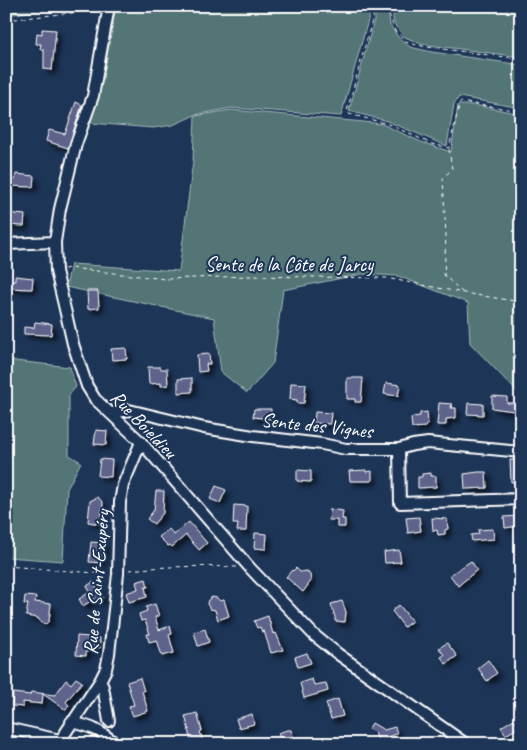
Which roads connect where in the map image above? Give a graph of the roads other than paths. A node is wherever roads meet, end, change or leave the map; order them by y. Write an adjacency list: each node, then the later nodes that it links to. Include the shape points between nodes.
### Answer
1 (109, 8): 2 (street, Rue Boieldieu, via 93,96 76,144)
2 (55, 242): 3 (street); 4 (street, Rue Boieldieu, via 56,271 73,344 87,386 95,399)
3 (6, 244)
4 (112, 413): 5 (street, Rue Boieldieu); 6 (street, Sente des Vignes, via 129,410 224,431 346,449)
5 (141, 442): 9 (street, Rue de Saint-Exupéry, via 123,485 120,502 118,574 109,654); 15 (street, Rue Boieldieu, via 250,568 322,641)
6 (399, 449): 7 (street, Sente des Vignes, via 428,443); 8 (street, via 400,503)
7 (521, 452)
8 (521, 499)
9 (100, 681): 10 (street); 11 (street, Rue de Saint-Exupéry)
10 (108, 721)
11 (71, 722): 13 (street, Rue de Saint-Exupéry); 14 (street, via 90,726)
12 (6, 728): 13 (street)
13 (59, 742)
14 (116, 744)
15 (466, 744)

